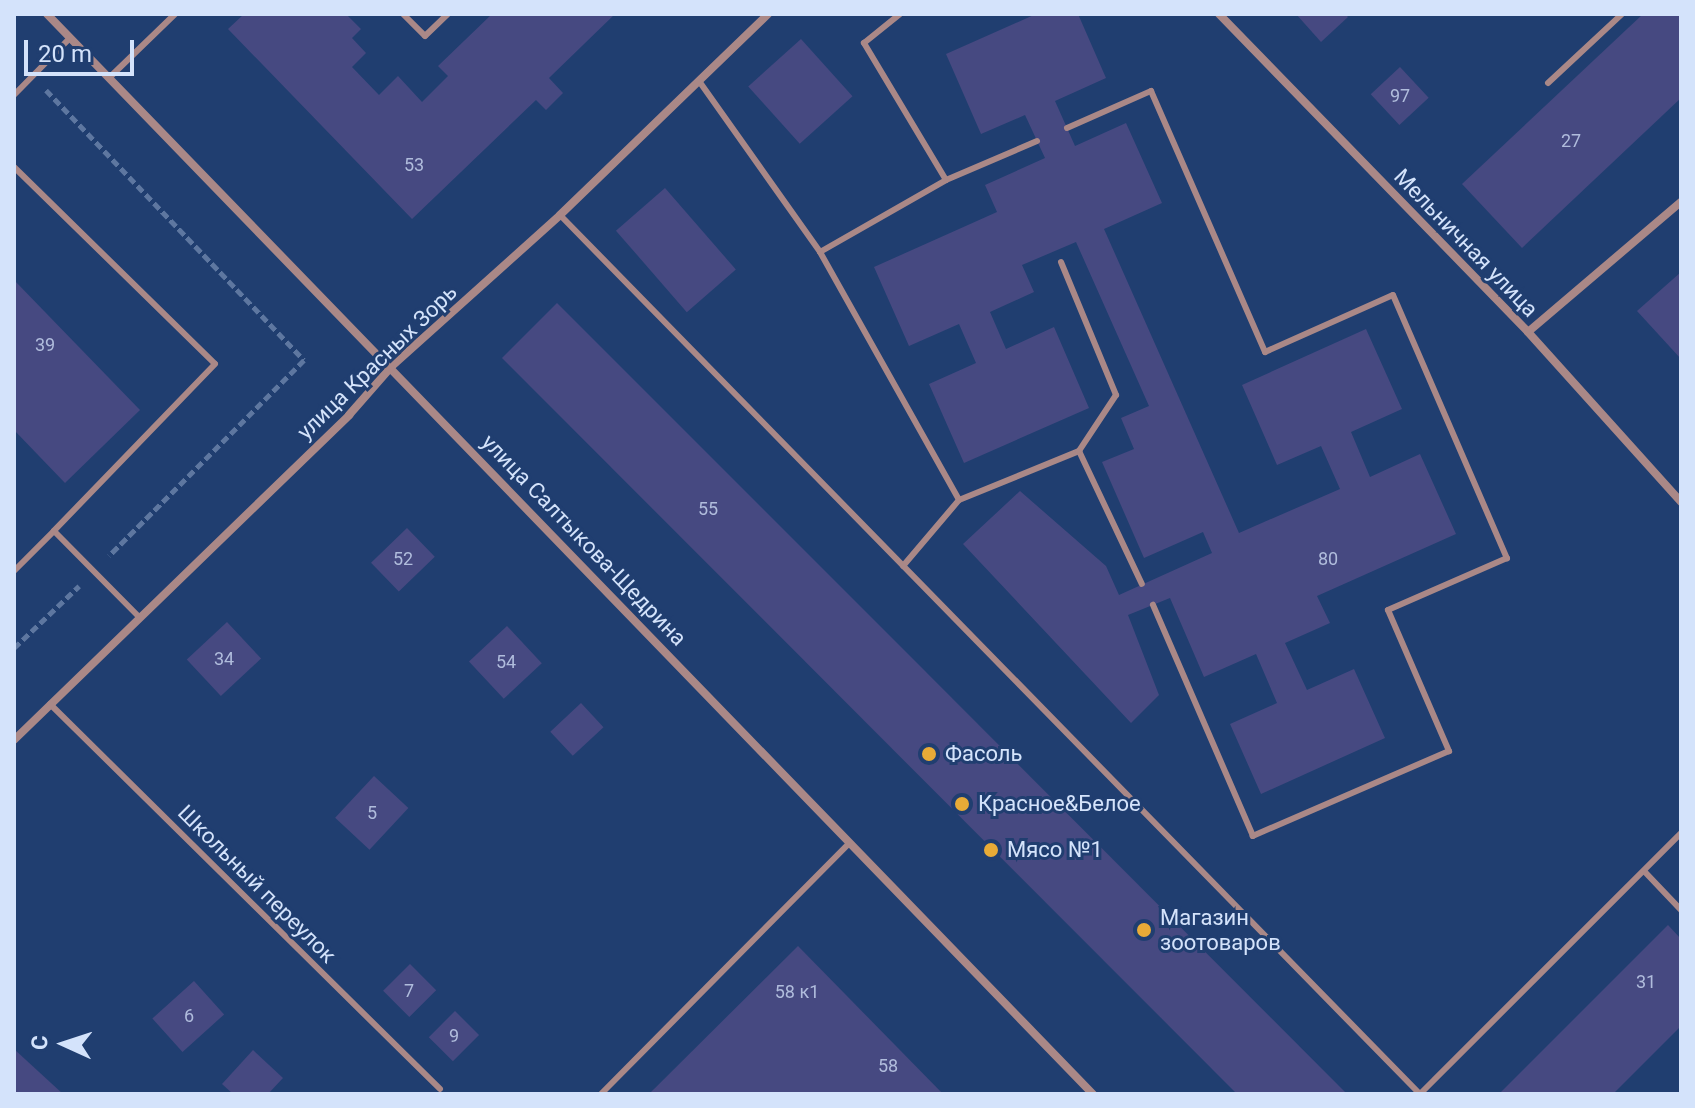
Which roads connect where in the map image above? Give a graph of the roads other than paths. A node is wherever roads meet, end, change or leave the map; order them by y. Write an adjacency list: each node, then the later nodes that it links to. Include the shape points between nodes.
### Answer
1 (47, 14): 9 (street, улица Салтыкова-Щедрина)
2 (175, 14): 10 (lane)
3 (403, 14): 4 (lane, via 425,36)
4 (448, 14)
5 (768, 14): 11 (street, улица Красных Зорь)
6 (900, 14): 17 (lane, via 864,43)
7 (1219, 14): 22 (street, Мельничная улица)
8 (1622, 14): 12 (lane)
9 (70, 38): 10 (street, улица Салтыкова-Щедрина); 13 (lane)
10 (109, 78): 23 (street, улица Салтыкова-Щедрина)
11 (699, 81): 19 (street, улица Красных Зорь); 20 (lane)
12 (1548, 83)
13 (14, 95)
14 (1067, 128): 31 (lane, via 1151,91 1265,352 1393,295 1507,558 1388,610 1449,751 1253,836)
15 (1037, 141): 17 (lane)
16 (14, 167): 27 (lane, via 215,364)
17 (946, 180): 20 (lane)
18 (1681, 202): 22 (street)
19 (560, 215): 23 (street, улица Красных Зорь); 28 (lane)
20 (820, 252): 25 (lane)
21 (1061, 262): 24 (lane, via 1116,395)
22 (1528, 332): 26 (street, Мельничная улица)
23 (392, 366): 32 (street, улица Красных Зорь, via 349,415); 36 (street, улица Салтыкова-Щедрина)
24 (1079, 451): 25 (lane); 30 (lane)
25 (959, 500): 28 (lane)
26 (1681, 502)
27 (54, 531): 29 (lane); 32 (lane)
28 (903, 566): 42 (lane)
29 (14, 571)
30 (1142, 584)
31 (1153, 605)
32 (139, 617): 33 (street, улица Красных Зорь)
33 (50, 704): 34 (street, улица Красных Зорь); 39 (lane, Школьный переулок)
34 (14, 740)
35 (1681, 833): 37 (lane)
36 (849, 843): 40 (lane); 41 (street, улица Салтыкова-Щедрина)
37 (1644, 871): 38 (lane); 42 (lane)
38 (1681, 910)
39 (440, 1089)
40 (601, 1094)
41 (1093, 1094)
42 (1420, 1094)

